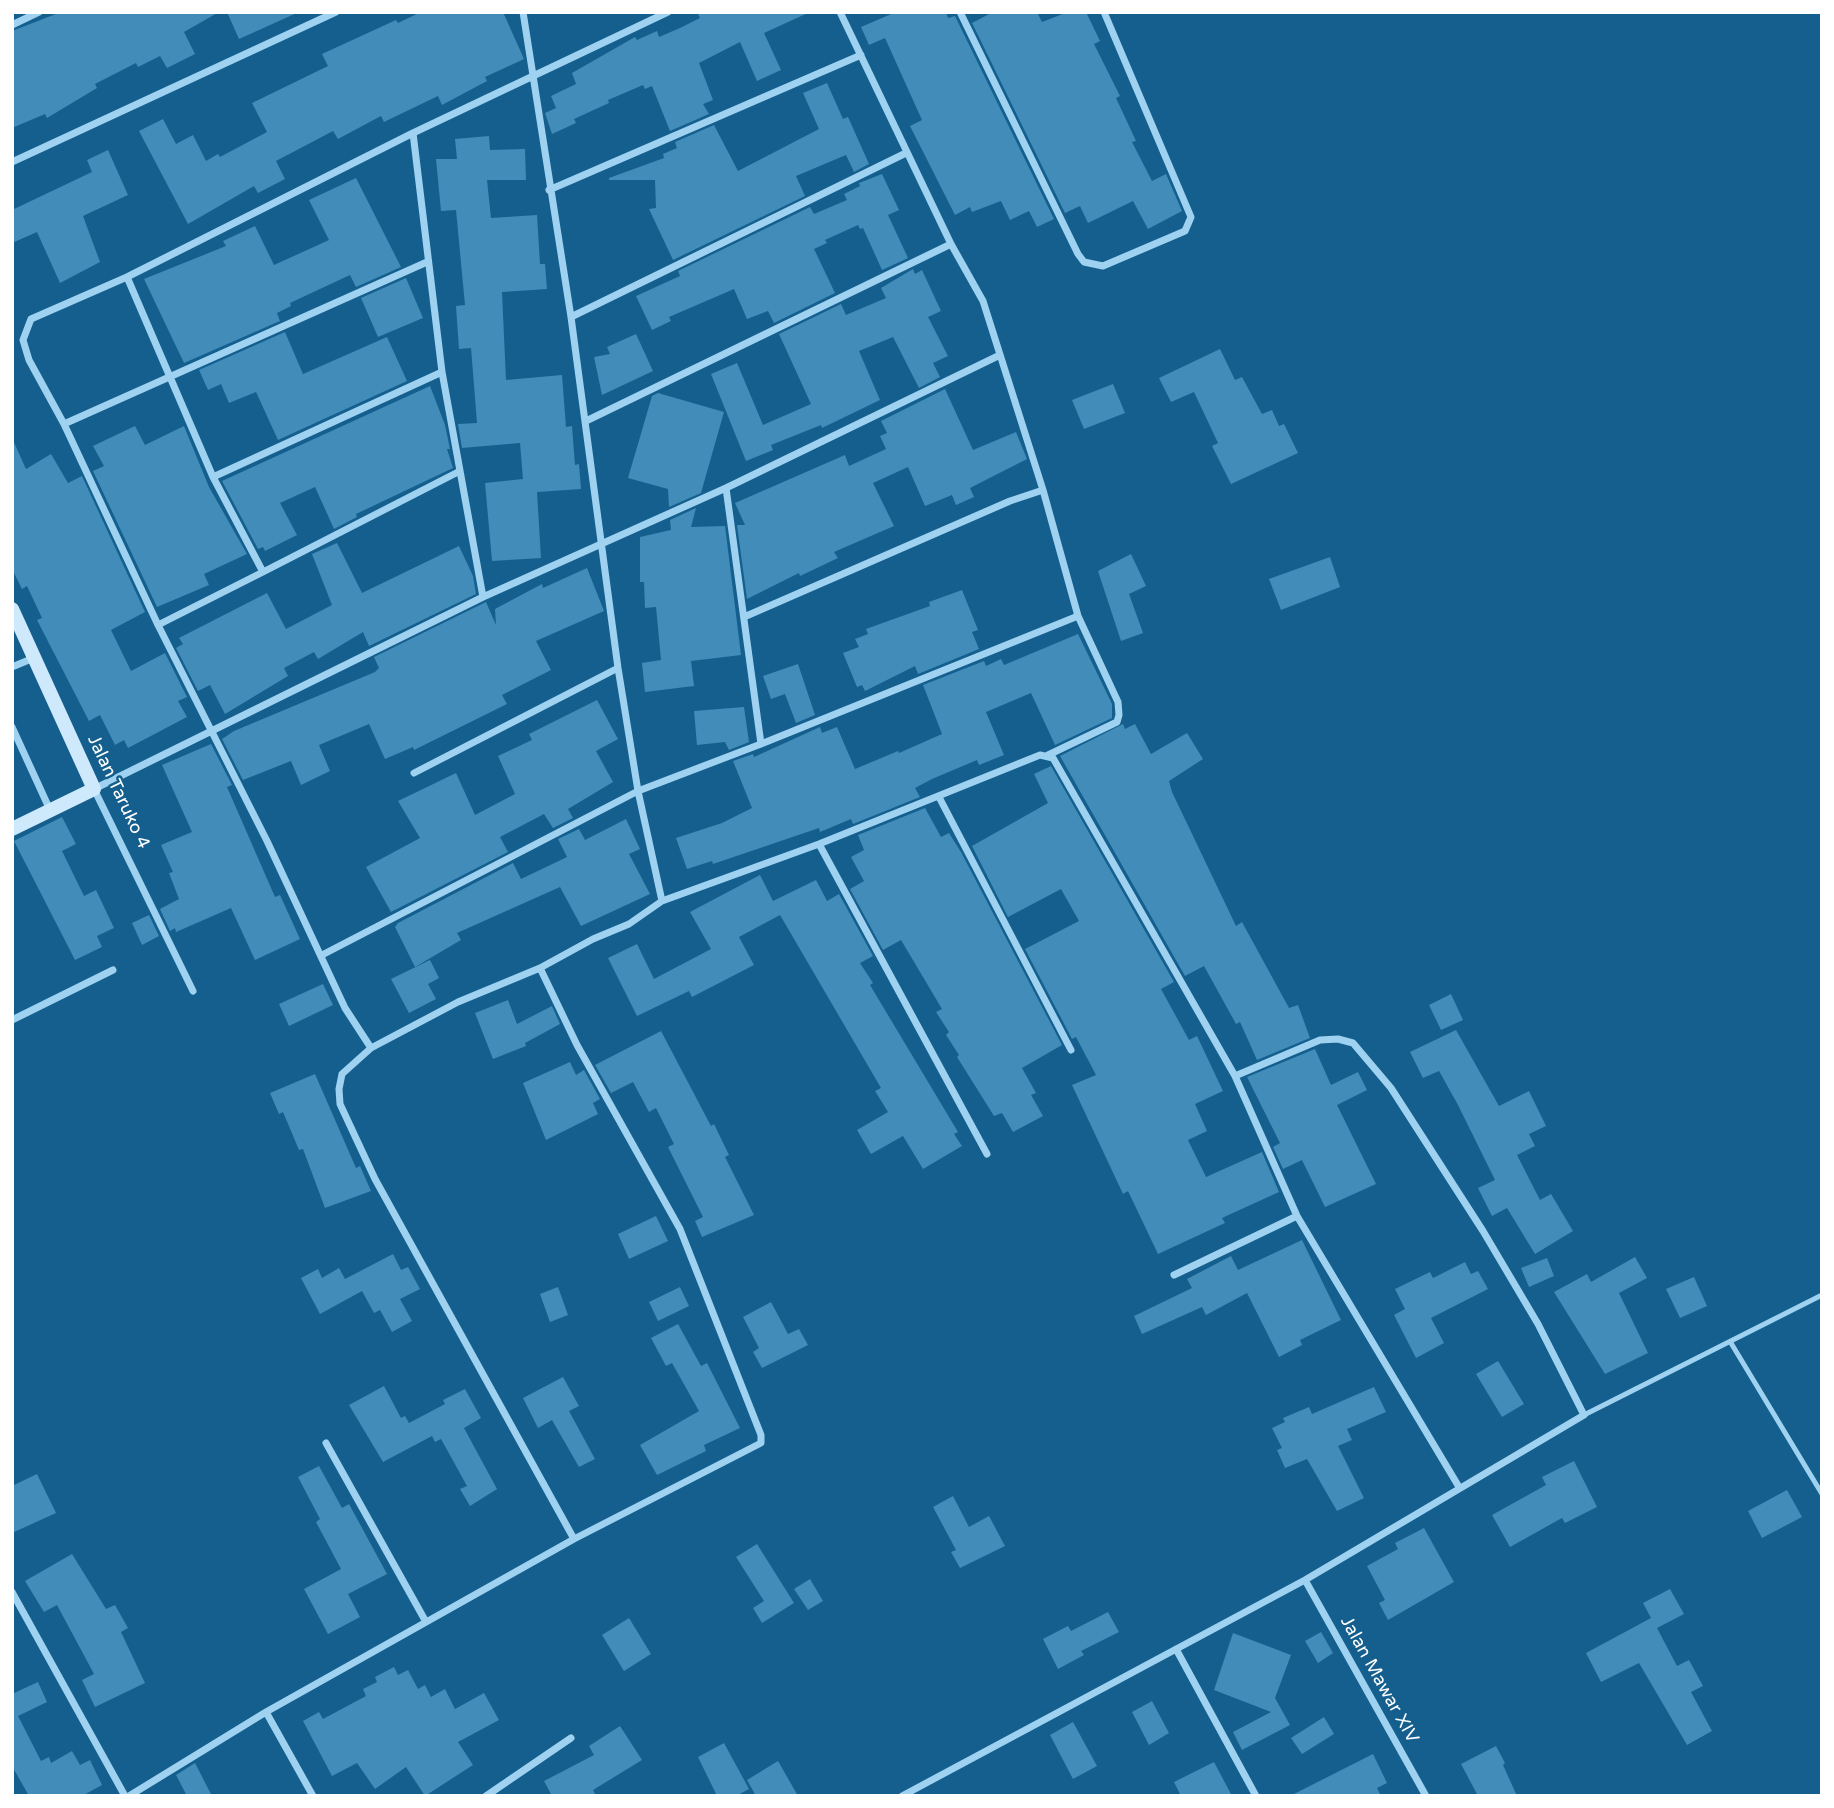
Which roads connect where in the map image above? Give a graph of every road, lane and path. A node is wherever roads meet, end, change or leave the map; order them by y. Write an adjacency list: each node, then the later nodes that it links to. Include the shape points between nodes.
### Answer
1 (39, 12): 8 (street)
2 (336, 12): 13 (street)
3 (523, 12): 10 (street)
4 (668, 12): 10 (street)
5 (840, 12): 9 (street)
6 (960, 12): 7 (street, via 1077,254 1084,262 1103,266 1185,231 1191,217)
7 (1104, 12)
8 (12, 25)
9 (861, 55): 12 (street); 14 (street)
10 (534, 78): 11 (street); 14 (street)
11 (413, 133): 16 (street); 17 (street)
12 (906, 153): 15 (street); 18 (street)
13 (12, 162)
14 (549, 190): 18 (street)
15 (951, 244): 19 (street, via 983,301); 22 (street)
16 (427, 262): 20 (street); 21 (street)
17 (127, 276): 21 (street); 23 (street, via 31,319 24,331 29,360)
18 (571, 317): 22 (street)
19 (1000, 355): 26 (street); 27 (street)
20 (442, 372): 24 (street); 25 (street)
21 (170, 376): 23 (street); 25 (street)
22 (586, 421): 28 (street)
23 (64, 424): 34 (street)
24 (460, 471): 29 (street); 30 (street)
25 (213, 478): 29 (street)
26 (726, 488): 28 (street); 33 (street)
27 (1042, 490): 32 (street); 33 (street)
28 (601, 544): 30 (street); 37 (street)
29 (263, 572): 34 (street)
30 (483, 597): 39 (street)
31 (12, 609): 35 (street, Jalan Taruko 4)
32 (1077, 616): 40 (street); 41 (street, via 1118,702 1119,715 1117,722)
33 (744, 617): 40 (street)
34 (158, 625): 39 (street)
35 (37, 657): 36 (street); 43 (street, Jalan Taruko 4)
36 (12, 667)
37 (618, 668): 42 (street); 44 (street)
38 (12, 727): 46 (street)
39 (212, 732): 43 (street); 50 (street)
40 (761, 744): 44 (street)
41 (1046, 756): 45 (street); 57 (street, via 1058,764)
42 (414, 773)
43 (94, 789): 46 (street); 53 (street, Jalan Taruko 4)
44 (638, 791): 49 (street); 50 (street)
45 (939, 797): 48 (street); 56 (street)
46 (50, 810): 47 (street)
47 (12, 829)
48 (819, 844): 49 (street); 58 (street)
49 (662, 901): 51 (street, via 629,924)
50 (322, 955): 55 (street, via 345,1008)
51 (540, 968): 55 (street, via 458,1002); 67 (street, via 577,1045 680,1229 762,1440 759,1446)
52 (113, 970): 54 (street)
53 (193, 991)
54 (12, 1020)
55 (371, 1048): 67 (street, via 342,1074 341,1104 422,1267)
56 (1071, 1050)
57 (1235, 1076): 59 (street); 63 (street, via 1320,1040 1353,1043 1391,1088 1483,1231)
58 (987, 1154)
59 (1297, 1216): 60 (street); 65 (street)
60 (1174, 1275)
61 (1822, 1295): 62 (lane)
62 (1731, 1343): 63 (lane); 66 (lane)
63 (1584, 1415): 65 (street)
64 (326, 1443): 70 (street)
65 (1459, 1487): 68 (street)
66 (1822, 1494)
67 (574, 1539): 70 (street)
68 (1305, 1580): 71 (street); 79 (street, Jalan Mawar XIV)
69 (12, 1592): 74 (street)
70 (426, 1622): 72 (street)
71 (1176, 1649): 77 (street); 78 (street)
72 (266, 1712): 74 (street); 75 (street)
73 (571, 1738): 76 (street)
74 (127, 1796)
75 (313, 1796)
76 (485, 1796)
77 (902, 1796)
78 (1256, 1796)
79 (1426, 1796)

